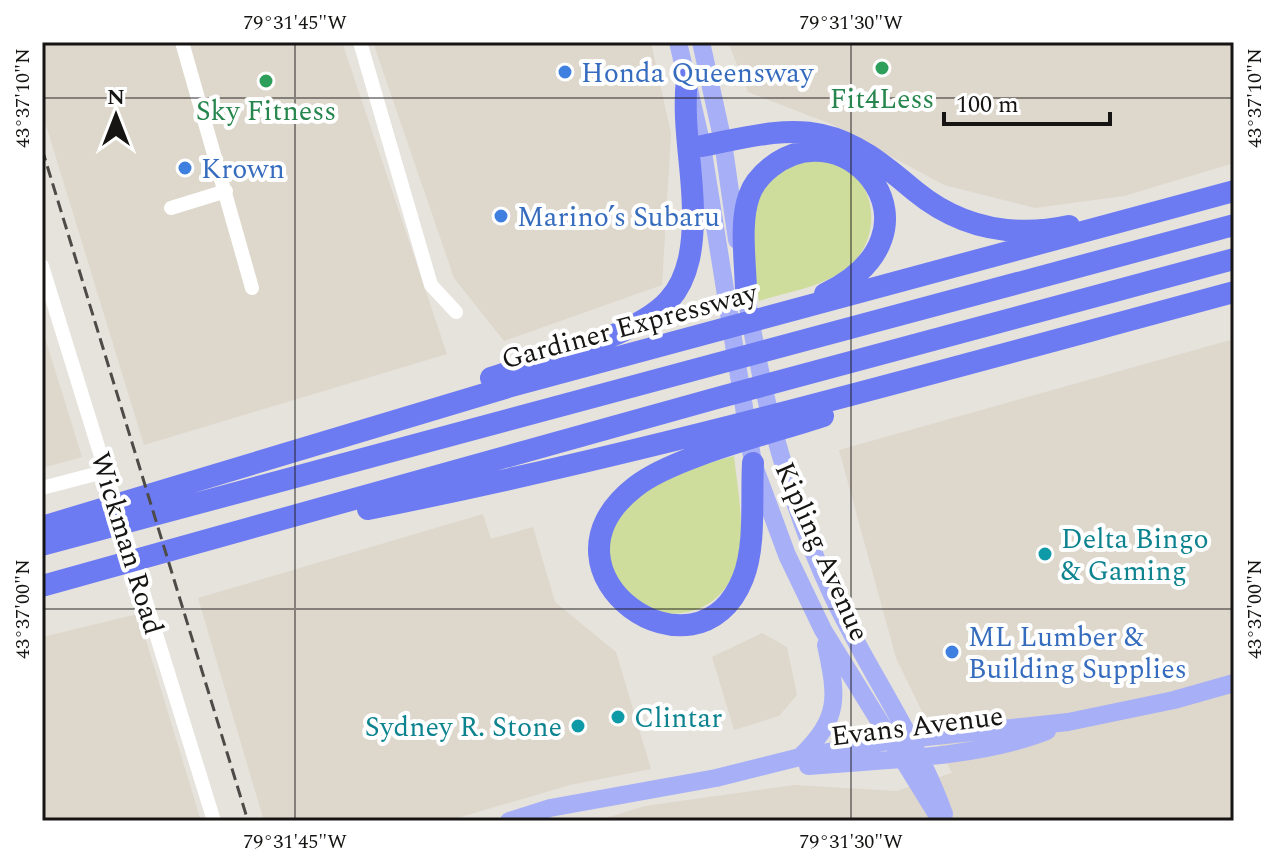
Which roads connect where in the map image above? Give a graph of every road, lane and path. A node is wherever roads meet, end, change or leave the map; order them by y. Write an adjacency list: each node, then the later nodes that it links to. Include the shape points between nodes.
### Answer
1 (182, 42): 7 (street)
2 (360, 42): 17 (street, via 431,285)
3 (678, 42): 5 (main road, Kipling Avenue)
4 (701, 42): 6 (main road, Kipling Avenue)
5 (687, 79): 6 (main road, Kipling Avenue); 20 (highway, via 683,109 692,191 691,243 688,264 669,301 632,326)
6 (712, 144): 10 (highway, via 784,133 823,135 852,144 954,217 994,230 1033,231); 16 (main road, Kipling Avenue)
7 (226, 191): 9 (street); 14 (street)
8 (1234, 191): 10 (highway, Gardiner Expressway)
9 (171, 208)
10 (1145, 214): 18 (highway, Gardiner Expressway)
11 (1234, 225): 24 (highway, Gardiner Expressway)
12 (1234, 259): 27 (highway)
13 (42, 266): 22 (street, Wickman Road)
14 (252, 288)
15 (1234, 292): 19 (highway)
16 (736, 298): 18 (highway, via 746,206 763,174 800,152 827,153 858,165 876,186 884,210 876,256 847,283); 21 (main road, Kipling Avenue); 33 (main road, Kipling Avenue, via 793,504)
17 (456, 312)
18 (781, 316): 20 (highway, Gardiner Expressway)
19 (986, 361): 21 (highway, via 673,467 637,484 607,519 600,546 603,574 626,607 656,623 677,625 711,616 736,592 751,543); 27 (highway, via 415,499)
20 (362, 428): 24 (highway, Gardiner Expressway)
21 (753, 463): 30 (main road, Kipling Avenue, via 787,555)
22 (107, 471): 23 (street); 39 (street, Wickman Road)
23 (42, 488)
24 (186, 495): 25 (highway, Gardiner Expressway)
25 (87, 523): 26 (highway, Gardiner Expressway); 28 (highway, Gardiner Expressway)
26 (42, 527)
27 (202, 541): 29 (highway)
28 (42, 545)
29 (42, 586)
30 (823, 630): 33 (main road, Kipling Avenue); 35 (main road, via 836,695 820,738)
31 (1234, 683): 32 (main road, Evans Avenue)
32 (1068, 722): 33 (main road, Evans Avenue); 34 (main road, Evans Avenue, via 1026,739)
33 (899, 740): 35 (main road, Evans Avenue); 36 (main road, Kipling Avenue)
34 (957, 750): 36 (main road, Evans Avenue); 38 (main road, via 944,764)
35 (800, 757): 37 (main road, Evans Avenue)
36 (909, 757): 37 (main road, Evans Avenue); 38 (main road, Kipling Avenue); 41 (main road, Kipling Avenue)
37 (770, 767): 40 (main road, Evans Avenue, via 550,808)
38 (937, 794): 41 (main road, Kipling Avenue)
39 (214, 821)
40 (509, 821)
41 (944, 821)

